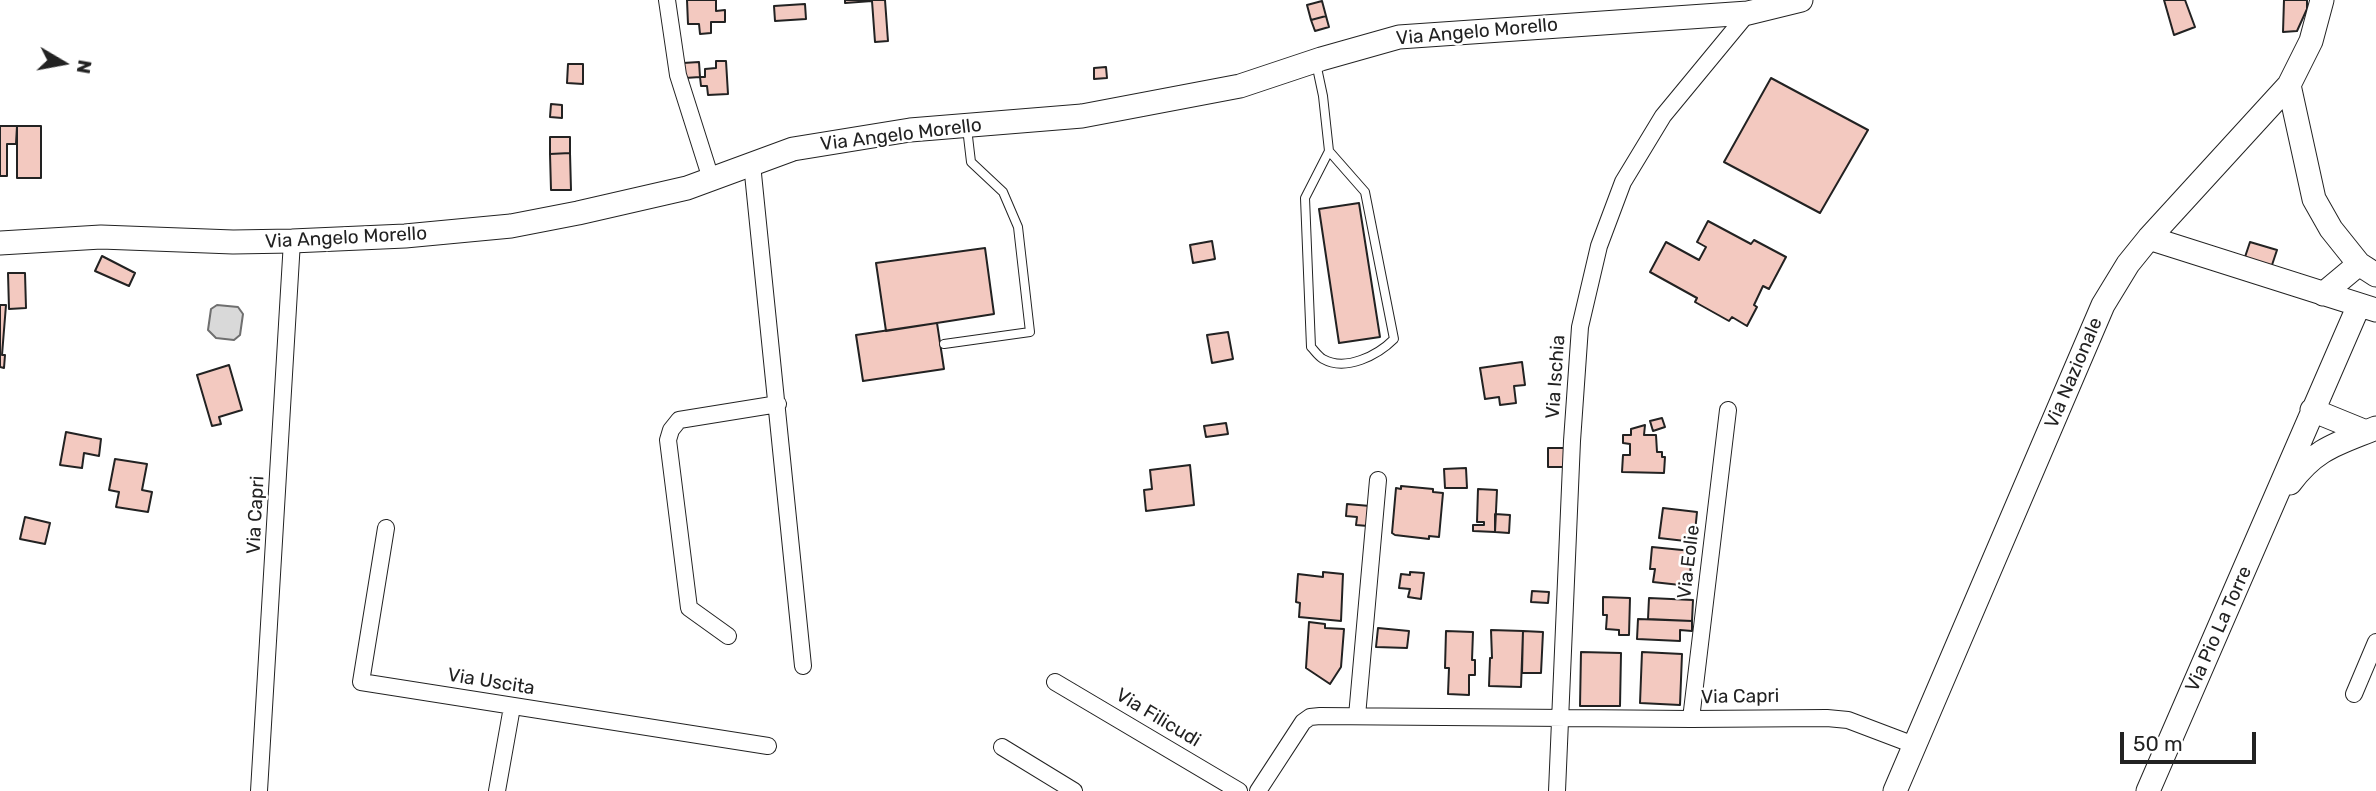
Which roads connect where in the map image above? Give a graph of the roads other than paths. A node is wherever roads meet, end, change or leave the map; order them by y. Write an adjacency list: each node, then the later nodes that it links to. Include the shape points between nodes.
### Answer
1 (667, 0): 10 (street, via 678,75)
2 (1801, 0): 4 (main road, Via Angelo Morello)
3 (2322, 0): 6 (main road, Via Nazionale, via 2311,41)
4 (1748, 13): 5 (main road, Via Angelo Morello, via 1399,37); 32 (street, Via Ischia, via 1663,116 1623,182 1599,246 1580,327)
5 (1315, 60): 7 (main road, Via Angelo Morello, via 1240,86 1082,116); 8 (lane)
6 (2289, 85): 11 (main road, Via Nazionale); 14 (main road, via 2314,199 2330,229)
7 (966, 125): 9 (main road, Via Angelo Morello, via 793,149); 17 (lane, via 971,162 1003,192 1018,227 1030,332)
8 (1329, 151): 8 (lane, via 1365,192 1394,338 1383,350 1363,359 1338,363 1322,359 1311,347 1305,198)
9 (751, 164): 10 (main road, Via Angelo Morello); 18 (street)
10 (711, 179): 12 (main road, Via Angelo Morello, via 511,226)
11 (2149, 238): 15 (main road); 34 (main road, Via Nazionale, via 2103,305)
12 (292, 241): 13 (main road, Via Angelo Morello, via 101,237); 37 (street, Via Capri)
13 (0, 243)
14 (2368, 270): 15 (main road)
15 (2323, 294): 16 (main road)
16 (2368, 308): 20 (main road)
17 (944, 344)
18 (778, 404): 25 (street, via 679,420 668,440 689,608); 27 (street)
19 (1728, 410): 33 (street, Via Eolie)
20 (2312, 410): 21 (main road); 23 (main road)
21 (2371, 430): 23 (main road, via 2327,447 2309,460)
22 (1378, 480): 31 (street)
23 (2273, 506): 44 (main road, Via Pio La Torre)
24 (386, 528): 30 (street, Via Uscita, via 361,682)
25 (728, 636)
26 (2376, 642): 29 (street)
27 (803, 666)
28 (1055, 682): 40 (street, Via Filicudi)
29 (2354, 694)
30 (512, 707): 35 (street, Via Uscita); 38 (street)
31 (1357, 716): 32 (street, Via Capri); 41 (street, Via Capri, via 1310,717 1303,722)
32 (1561, 718): 33 (street, Via Capri); 42 (street, Via Ischia)
33 (1691, 719): 34 (street, Via Capri, via 1849,720)
34 (1914, 745): 43 (main road, Via Nazionale)
35 (768, 746)
36 (1002, 747): 39 (street)
37 (259, 791)
38 (497, 791)
39 (1074, 791)
40 (1239, 791)
41 (1258, 791)
42 (1557, 791)
43 (1895, 791)
44 (2148, 791)

